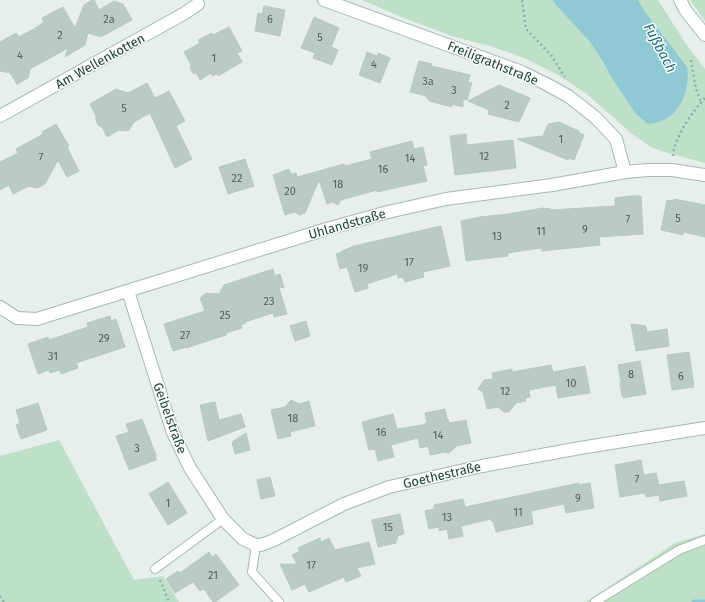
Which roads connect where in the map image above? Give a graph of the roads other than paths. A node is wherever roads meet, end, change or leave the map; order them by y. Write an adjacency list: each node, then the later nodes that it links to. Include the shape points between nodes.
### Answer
1 (324, 0): 6 (street, Freiligrathstraße, via 522,72 568,96 595,117 616,139)
2 (680, 0): 4 (street)
3 (199, 1): 5 (street, Am Wellenkotten, via 185,13)
4 (705, 36)
5 (0, 116)
6 (625, 172): 7 (street, Uhlandstraße, via 672,170); 8 (street, Uhlandstraße, via 446,199 388,212)
7 (705, 175)
8 (128, 291): 9 (street, Uhlandstraße, via 37,319 17,318); 11 (street, Geibelstraße, via 173,433 190,468)
9 (0, 307)
10 (705, 428): 13 (street, Goethestraße, via 482,466 389,487 344,504 274,540)
11 (223, 519): 13 (street, Geibelstraße, via 243,539); 14 (lane)
12 (705, 540): 16 (lane, via 679,550)
13 (256, 545): 15 (lane, via 252,572)
14 (156, 569)
15 (279, 602)
16 (595, 602)

